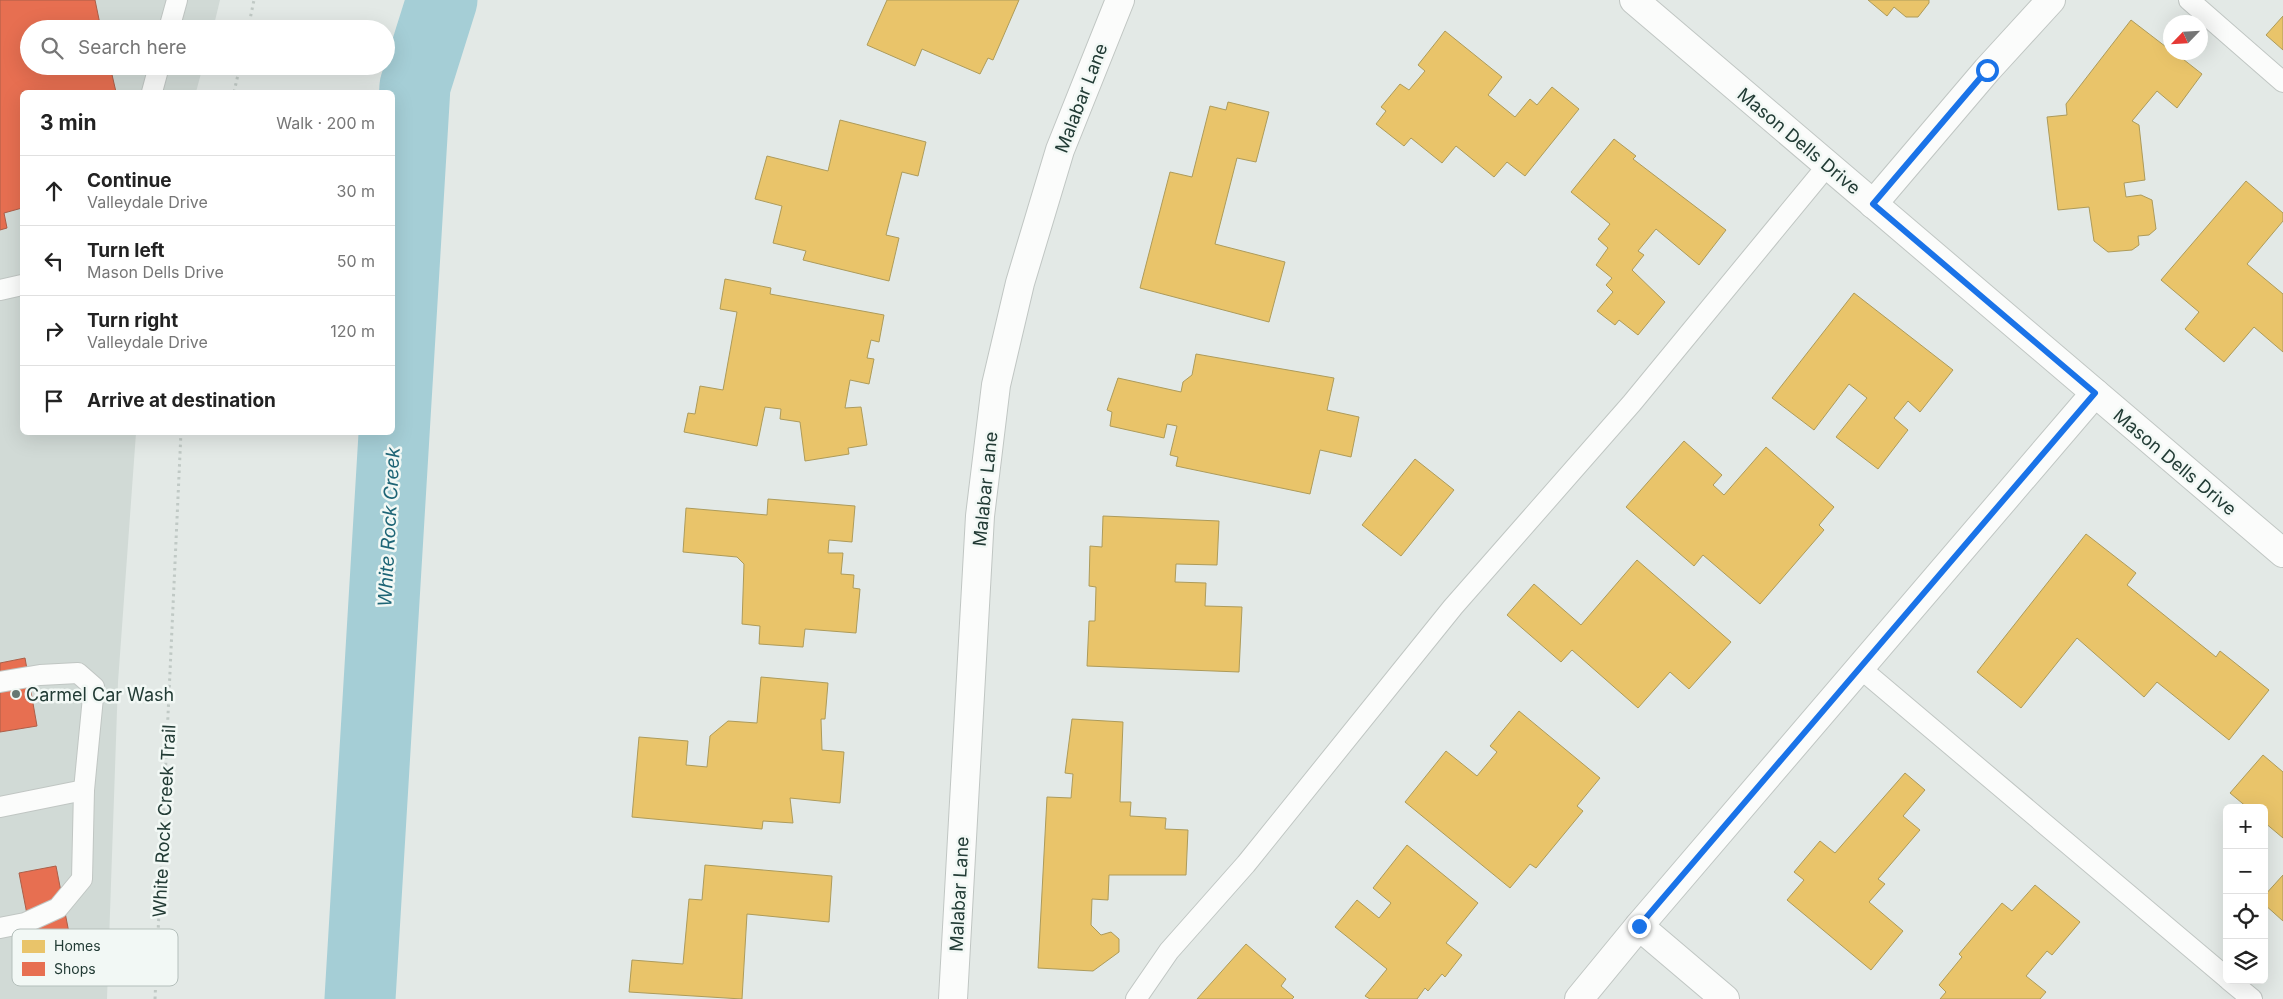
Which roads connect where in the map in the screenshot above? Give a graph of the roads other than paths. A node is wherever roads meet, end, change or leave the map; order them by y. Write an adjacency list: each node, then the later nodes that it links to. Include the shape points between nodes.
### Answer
1 (177, 0): 6 (lane)
2 (1120, 0): 24 (street, Malabar Lane, via 1060,150 1020,283 996,385 980,516)
3 (1634, 0): 10 (street, Mason Dells Drive)
4 (2051, 0): 11 (street)
5 (2189, 0): 8 (lane)
6 (171, 20)
7 (157, 75): 9 (lane)
8 (2283, 82)
9 (153, 90)
10 (1827, 166): 11 (street, Mason Dells Drive); 25 (lane, via 1632,403 1447,615 1246,864 1169,951)
11 (1873, 204): 14 (street, Mason Dells Drive)
12 (20, 285): 13 (lane)
13 (0, 290)
14 (2095, 393): 15 (street, Mason Dells Drive); 16 (street)
15 (2283, 553)
16 (1860, 668): 20 (street); 22 (lane)
17 (0, 682): 18 (lane, via 78,673 94,687)
18 (84, 790): 19 (lane); 21 (lane, via 82,879 58,908 25,923)
19 (0, 807)
20 (1639, 926): 26 (street); 27 (street)
21 (0, 928)
22 (2223, 975)
23 (2234, 984): 28 (lane)
24 (953, 999)
25 (1136, 999)
26 (1579, 999)
27 (1725, 999)
28 (2252, 999)

